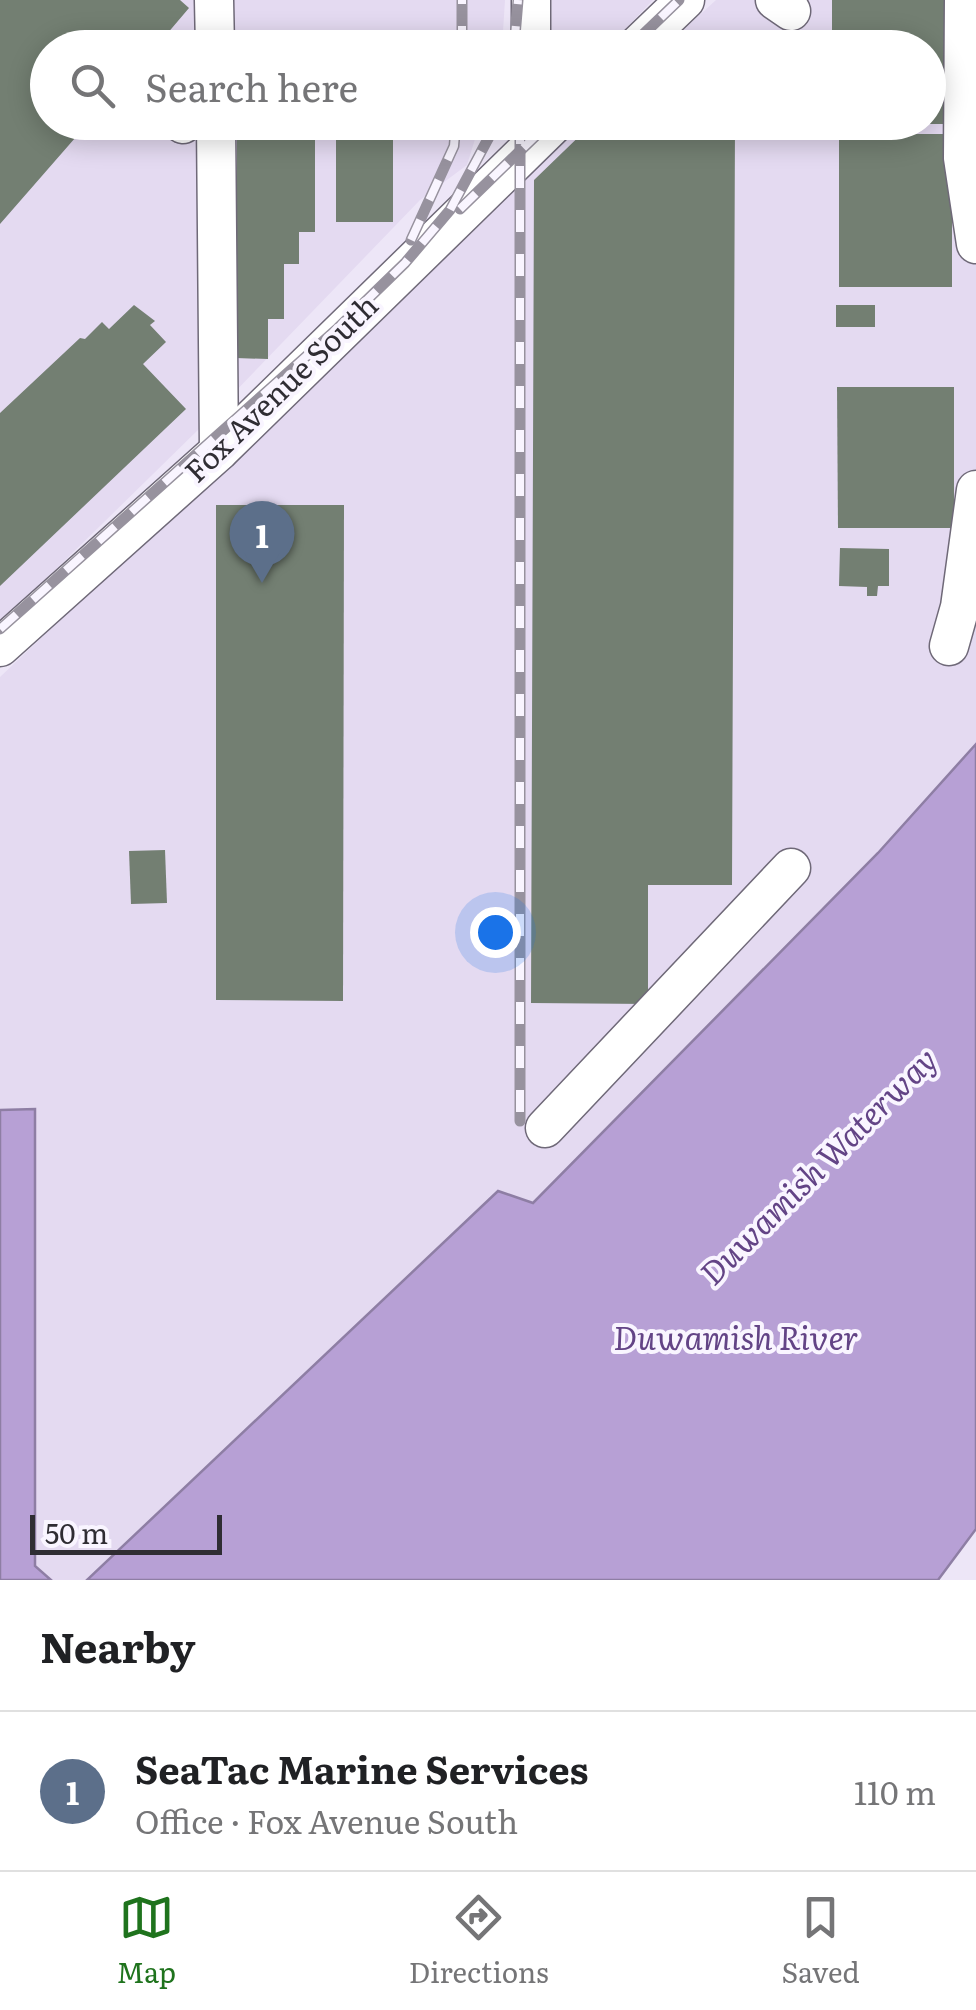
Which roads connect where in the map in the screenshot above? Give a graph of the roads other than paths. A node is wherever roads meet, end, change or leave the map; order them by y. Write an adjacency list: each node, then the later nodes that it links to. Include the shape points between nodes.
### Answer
1 (214, 0): 5 (street)
2 (531, 0): 6 (street)
3 (685, 0): 7 (street)
4 (964, 0): 10 (street, via 963,158)
5 (215, 30)
6 (531, 30)
7 (654, 30)
8 (195, 140): 11 (street)
9 (530, 140): 11 (street, Fox Avenue South)
10 (976, 244)
11 (220, 452): 14 (street, Fox Avenue South)
12 (976, 490): 13 (street)
13 (950, 646)
14 (0, 648)
15 (791, 868): 16 (street)
16 (545, 1128)

